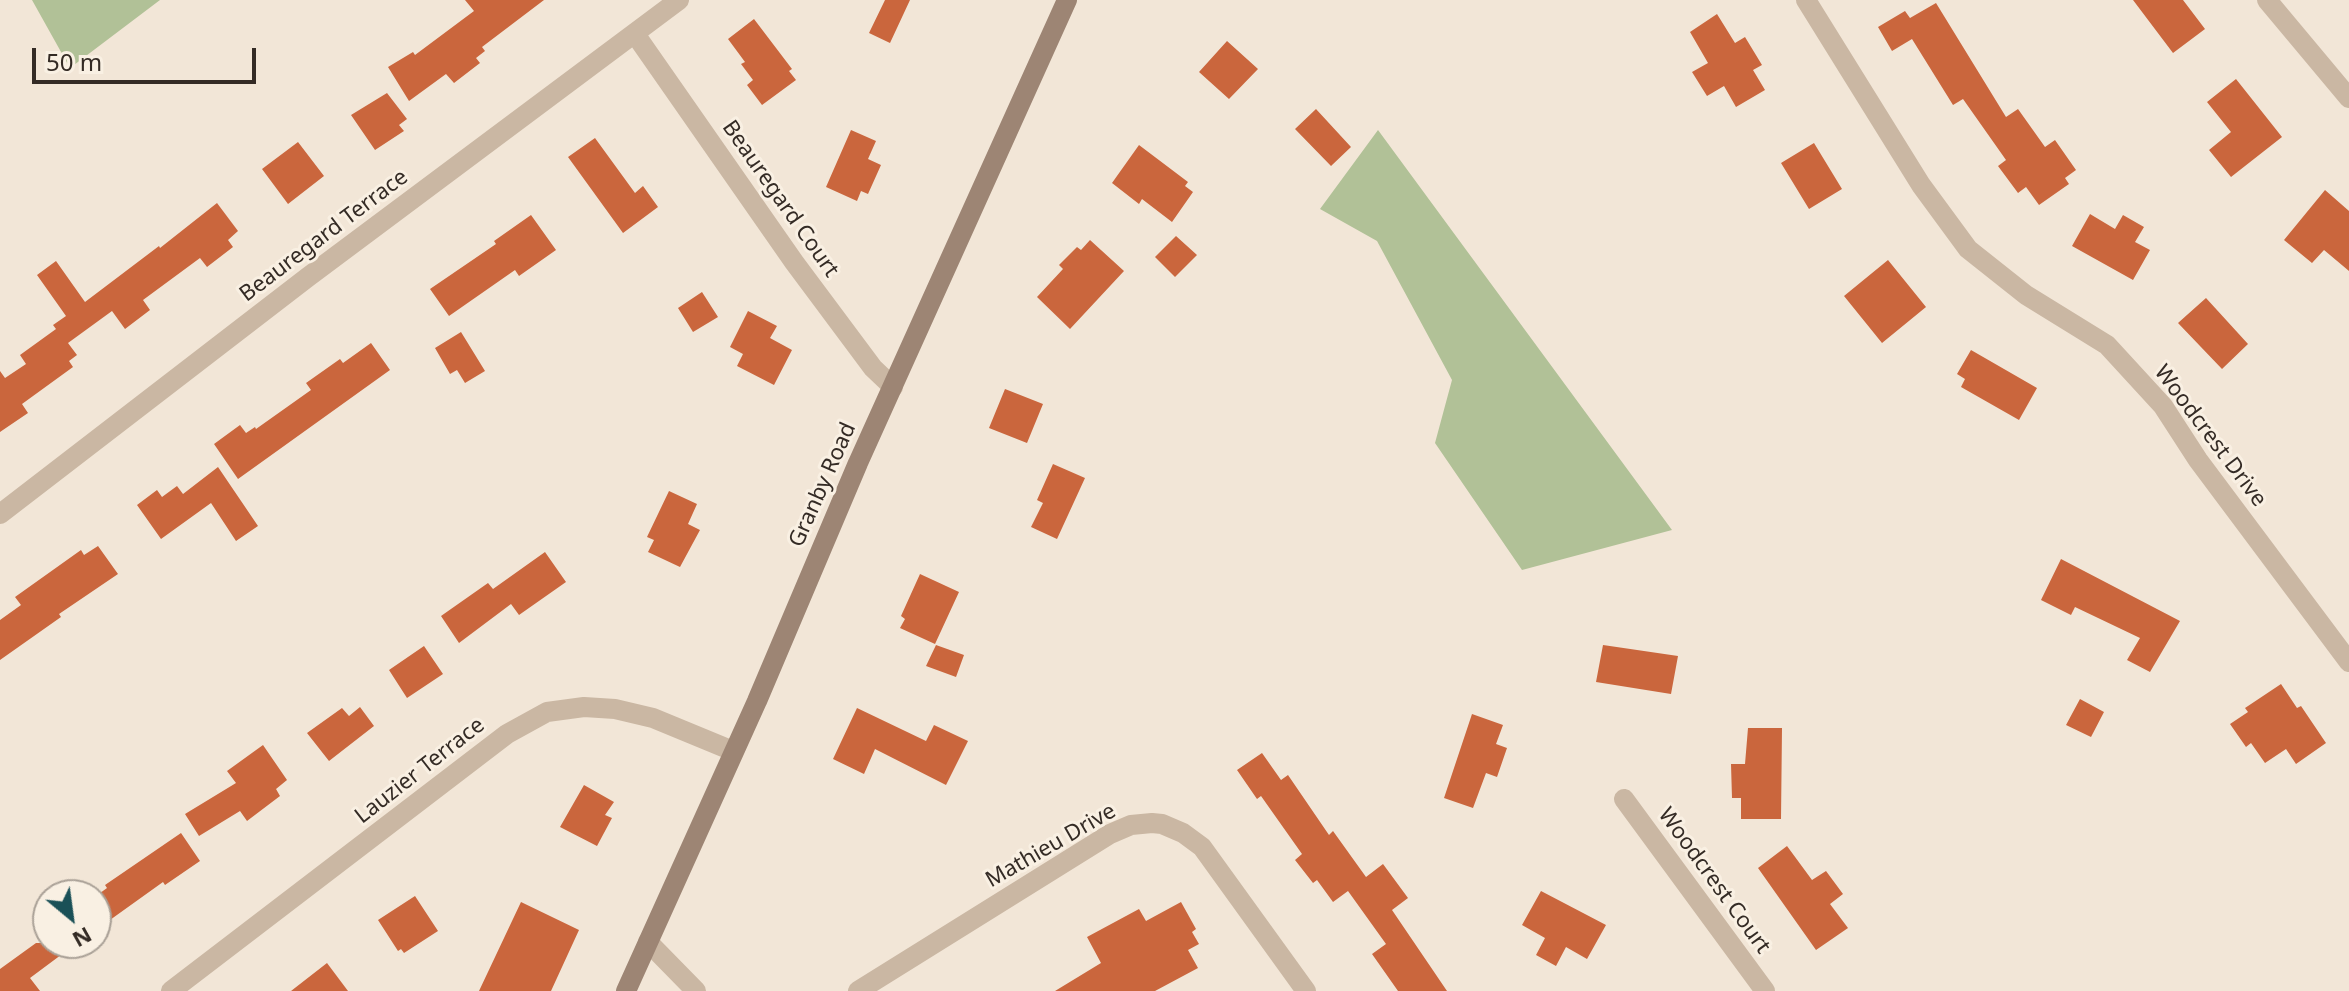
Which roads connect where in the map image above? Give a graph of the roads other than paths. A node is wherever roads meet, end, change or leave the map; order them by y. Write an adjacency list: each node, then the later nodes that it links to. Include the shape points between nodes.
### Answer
1 (679, 0): 5 (street, Beauregard Terrace)
2 (1067, 0): 7 (main road, Granby Road)
3 (1806, 0): 9 (street, Woodcrest Drive, via 1921,185 1968,249 2026,295 2107,345 2135,375)
4 (2267, 0): 6 (street)
5 (635, 34): 7 (street, Beauregard Court, via 794,262); 8 (street, Beauregard Terrace)
6 (2349, 98)
7 (893, 387): 10 (main road, Granby Road)
8 (0, 514)
9 (2349, 662)
10 (733, 751): 12 (main road, Granby Road); 13 (street, Lauzier Terrace, via 653,718 615,709 547,712 507,734)
11 (1624, 799): 18 (street, Woodcrest Court)
12 (648, 942): 14 (main road, Granby Road); 15 (street)
13 (171, 991)
14 (626, 991)
15 (696, 991)
16 (858, 991): 17 (street, Mathieu Drive, via 1110,834 1141,823 1173,828 1202,847)
17 (1306, 991)
18 (1765, 991)

